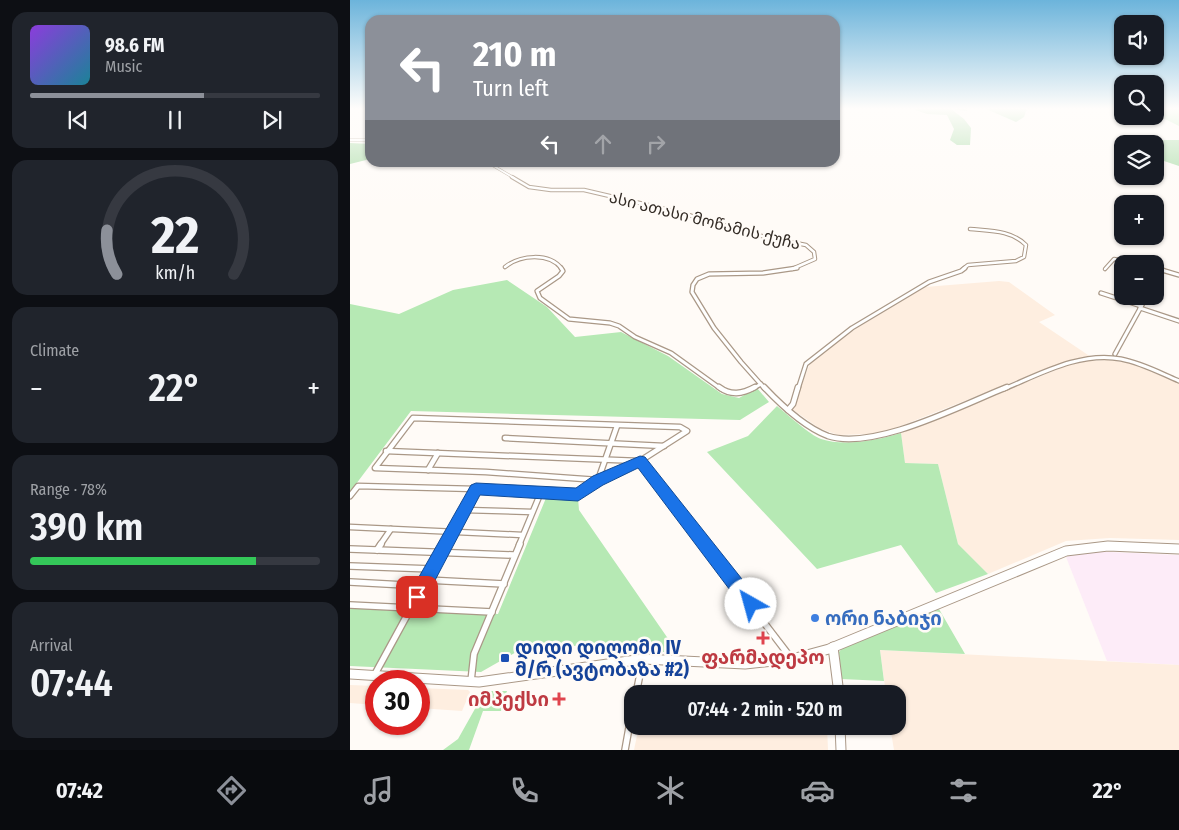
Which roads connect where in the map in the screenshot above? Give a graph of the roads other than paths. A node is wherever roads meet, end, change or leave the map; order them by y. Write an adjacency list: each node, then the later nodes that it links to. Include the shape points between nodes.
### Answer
1 (495, 167): 13 (street, ასი ათასი მოწამის ქუჩა, via 529,187 589,191 812,249 815,259 805,266 756,274 714,274 693,283 692,292 699,304 725,342)
2 (970, 229): 14 (street, via 1011,235 1022,240 1026,245 1024,257 1016,261 968,265 961,271 929,282 852,328 806,364)
3 (1114, 259): 5 (street)
4 (506, 267): 13 (street, via 520,259 549,258 563,271 537,291 540,298 570,319 619,326 635,337 672,353 726,392 736,395)
5 (1105, 269)
6 (1164, 270): 7 (street)
7 (1179, 275)
8 (1101, 293): 9 (street)
9 (1141, 307): 10 (street); 11 (street)
10 (1179, 320)
11 (1115, 354)
12 (1179, 379): 14 (street, ასი ათასი მოწამის ქუჩა, via 1116,358 1089,359 1064,364 894,433 868,438 833,437)
13 (761, 384): 14 (street, ასი ათასი მოწამის ქუჩა)
14 (788, 410)
15 (617, 426): 17 (street); 18 (street, via 687,431); 19 (street, via 416,417 410,419)
16 (505, 438): 17 (street)
17 (611, 442): 18 (street); 21 (street)
18 (664, 446): 22 (street)
19 (386, 451): 20 (street); 23 (street, via 375,468)
20 (438, 453): 21 (street); 23 (street)
21 (605, 460): 22 (street); 24 (street)
22 (640, 461): 24 (street); 50 (street)
23 (428, 470): 24 (street)
24 (598, 480): 26 (street, via 578,494)
25 (476, 489): 26 (street); 27 (street, via 358,486); 28 (street)
26 (541, 492): 29 (street)
27 (350, 496)
28 (465, 510): 29 (street); 32 (street)
29 (532, 512): 33 (street)
30 (350, 527): 31 (street)
31 (391, 529): 32 (street); 36 (street)
32 (453, 532): 33 (street); 37 (street)
33 (522, 535): 38 (street)
34 (350, 549): 36 (street)
35 (1179, 549): 48 (main road, via 1113,546 1066,551)
36 (378, 550): 37 (street)
37 (442, 552): 38 (street); 40 (street)
38 (513, 555): 43 (street)
39 (350, 566): 40 (street)
40 (432, 569): 41 (street)
41 (426, 580): 43 (street); 44 (street)
42 (350, 582): 44 (street)
43 (504, 584): 47 (street)
44 (423, 586): 46 (street)
45 (350, 605): 46 (street)
46 (411, 608): 47 (street); 51 (street)
47 (492, 612): 55 (street, via 474,654)
48 (833, 647): 50 (main road); 57 (main road)
49 (643, 659): 50 (main road, via 745,664); 55 (main road); 56 (street)
50 (792, 659)
51 (377, 670)
52 (350, 674): 53 (main road)
53 (365, 675)
54 (430, 679): 55 (main road)
55 (471, 681)
56 (638, 685)
57 (838, 685)
58 (628, 735): 60 (street)
59 (840, 735): 61 (main road)
60 (625, 750)
61 (841, 750)

